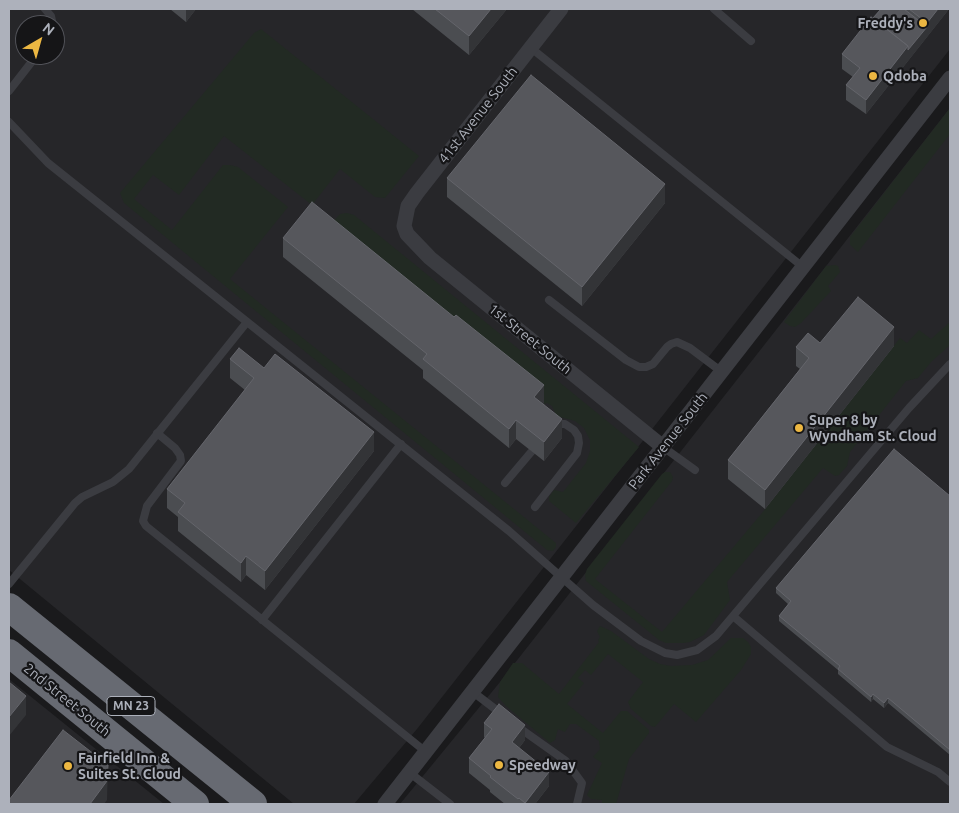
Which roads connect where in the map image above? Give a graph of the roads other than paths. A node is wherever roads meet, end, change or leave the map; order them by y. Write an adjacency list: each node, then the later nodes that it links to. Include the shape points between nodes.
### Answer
1 (561, 9): 4 (street, 41st Avenue South)
2 (717, 10): 3 (lane)
3 (751, 41)
4 (531, 48): 9 (street, 41st Avenue South, via 412,200 405,214); 10 (lane)
5 (30, 65): 7 (lane)
6 (950, 78): 10 (street, Park Avenue South)
7 (9, 91)
8 (9, 122): 12 (lane, via 48,162)
9 (404, 226): 18 (street, 1st Street South, via 407,234 430,258)
10 (803, 267): 14 (street, Park Avenue South)
11 (549, 300): 14 (lane, via 639,367 653,364 667,347 677,342)
12 (247, 322): 16 (lane); 17 (lane)
13 (950, 364): 26 (lane)
14 (722, 372): 18 (street, Park Avenue South)
15 (551, 429): 22 (lane, via 560,424 570,426 579,443 577,452)
16 (157, 434): 24 (lane, via 122,476 75,503); 27 (lane, via 175,448 182,461 147,506 143,520 152,532)
17 (400, 444): 23 (lane); 27 (lane)
18 (663, 447): 20 (lane); 23 (street, Park Avenue South)
19 (532, 451): 21 (lane)
20 (695, 470)
21 (505, 483)
22 (535, 507)
23 (562, 578): 26 (lane, via 641,641 665,654 698,650 716,636); 29 (street, Park Avenue South)
24 (9, 584)
25 (9, 607): 34 (highway, MN 23)
26 (733, 616): 32 (lane, via 887,747 934,770)
27 (262, 620): 30 (lane)
28 (9, 653): 33 (highway, 2nd Street South / MN 23)
29 (473, 692): 30 (street, Park Avenue South); 37 (lane, via 566,761 582,783)
30 (426, 752): 31 (street, Park Avenue South)
31 (410, 773): 35 (street, Park Avenue South); 36 (lane)
32 (950, 782)
33 (195, 804)
34 (253, 804)
35 (385, 804)
36 (450, 804)
37 (578, 804)

